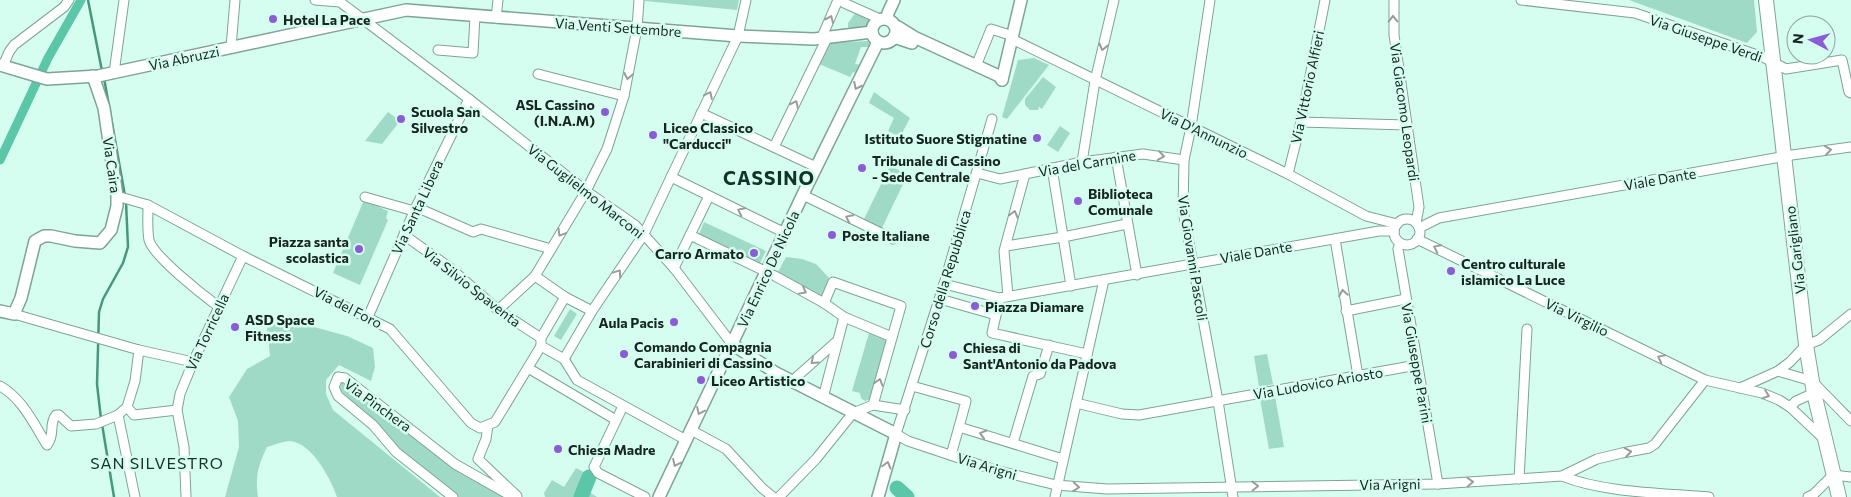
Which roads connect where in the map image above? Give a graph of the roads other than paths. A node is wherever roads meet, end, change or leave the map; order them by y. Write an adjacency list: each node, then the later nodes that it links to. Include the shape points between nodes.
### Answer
1 (68, 0): 31 (street, via 14,45)
2 (124, 0): 34 (street)
3 (235, 0): 28 (street)
4 (315, 0): 21 (street, Via Guglielmo Marconi, via 340,2)
5 (498, 0): 19 (street)
6 (639, 0): 22 (street)
7 (746, 0): 24 (street)
8 (840, 0): 20 (street); 27 (street, one-way to 8)
9 (894, 0): 20 (main road)
10 (1021, 0): 26 (main road)
11 (1114, 0): 36 (street, one-way to 36)
12 (1210, 0): 44 (street, Via Giovanni Pascoli)
13 (1325, 0): 42 (street, Via Vittorio Alfieri)
14 (1394, 0): 43 (street, Via Giacomo Leopardi, one-way to 14, via 1394,35)
15 (1520, 0): 17 (street, Via Giuseppe Verdi)
16 (1766, 0): 30 (main road, Via Garigliano)
17 (1580, 3): 30 (street, Via Giuseppe Verdi, via 1635,12)
18 (475, 16): 19 (main road, Via Venti Settembre); 21 (main road, Via Venti Settembre, via 406,10); 29 (street, via 473,53)
19 (496, 18): 22 (main road, Via Venti Settembre)
20 (884, 19): 23 (main road, via 894,24); 25 (main road, via 873,26)
21 (364, 20): 28 (main road, Via Abruzzi); 39 (street, Via Guglielmo Marconi)
22 (637, 28): 24 (main road, Via Venti Settembre); 38 (street, one-way to 38)
23 (895, 32): 25 (main road, via 889,42); 32 (main road, via 898,28); 35 (main road, via 993,82)
24 (738, 36): 27 (main road, Via Venti Settembre); 40 (street, one-way to 24)
25 (875, 37): 27 (main road, Via Venti Settembre); 51 (main road, Via Enrico De Nicola, one-way to 51)
26 (1012, 37): 32 (street, Via D'Annunzio, via 991,29); 35 (main road); 36 (street, Via D'Annunzio)
27 (824, 39): 46 (street, one-way to 27)
28 (231, 47): 34 (main road, Via Abruzzi)
29 (438, 50)
30 (1773, 61): 37 (street, Via Giuseppe Verdi, via 1786,69 1842,60); 47 (main road, Via Garigliano)
31 (2, 66): 34 (main road, Via Abruzzi, via 47,79)
32 (976, 66): 35 (main road)
33 (538, 74): 38 (street)
34 (103, 75): 59 (main road, Via Caira, via 104,108)
35 (1002, 80)
36 (1095, 81): 44 (street, Via D'Annunzio); 50 (street)
37 (1851, 93)
38 (624, 96): 57 (street, via 607,149)
39 (469, 99): 57 (street, Via Guglielmo Marconi); 63 (street, Via Santa Libera)
40 (701, 113): 46 (street); 56 (street)
41 (992, 119): 53 (street, Corso della Repubblica)
42 (1302, 122): 43 (street); 55 (street, Via Vittorio Alfieri)
43 (1406, 125): 65 (street, Via Giacomo Leopardi, via 1418,207)
44 (1191, 127): 49 (street, Via Giovanni Pascoli); 55 (street, Via D'Annunzio)
45 (1851, 147): 47 (street, Viale Dante, one-way to 45)
46 (774, 148): 51 (street)
47 (1788, 156): 65 (street, Viale Dante, via 1439,218); 108 (main road, Via Garigliano)
48 (1116, 157): 49 (street, Via del Carmine, one-way to 49, via 1143,154); 50 (street, Via del Carmine); 64 (street)
49 (1184, 160): 79 (street, Via Giovanni Pascoli, via 1183,210)
50 (1082, 162): 52 (street, Via del Carmine)
51 (816, 167): 58 (main road, Via Enrico De Nicola)
52 (1052, 168): 54 (street, Via del Carmine); 71 (street)
53 (977, 173): 54 (street, via 1000,179); 85 (street, Corso della Repubblica)
54 (1025, 174): 76 (street, Via del Carmine, one-way to 54)
55 (1288, 174): 66 (street, Via D'Annunzio, via 1366,216)
56 (671, 177): 60 (street); 68 (street)
57 (586, 191): 68 (street, Via Guglielmo Marconi); 77 (street, one-way to 77)
58 (803, 195): 67 (main road, Via Enrico De Nicola); 74 (street, one-way to 58)
59 (117, 196): 62 (street, Via del Foro); 97 (main road, Via Caira, via 111,230 100,244 50,236 35,241)
60 (709, 196): 67 (street, one-way to 60); 70 (street)
61 (365, 197): 63 (street)
62 (148, 205): 78 (street, Via del Foro); 92 (street, via 149,241 195,290)
63 (415, 209): 69 (street, Via Santa Libera); 77 (street, via 473,232 481,229)
64 (1128, 224): 71 (street); 82 (street)
65 (1417, 225): 66 (street, via 1408,219); 73 (street)
66 (1396, 227): 72 (street, Viale Dante); 75 (street, via 1396,237)
67 (785, 233): 81 (main road, Via Enrico De Nicola)
68 (644, 234): 80 (street, Via Guglielmo Marconi); 95 (street, one-way to 68)
69 (404, 235): 93 (street, Via Silvio Spaventa, via 449,267); 100 (street, Via Santa Libera)
70 (690, 235): 80 (street); 81 (street)
71 (1062, 237): 76 (street); 86 (street)
72 (1335, 239): 79 (street, Viale Dante); 96 (street, one-way to 72)
73 (1417, 239): 75 (street, via 1410,244); 117 (street, Via Virgilio, one-way to 73)
74 (893, 240)
75 (1400, 242): 90 (street, Via Giuseppe Parini, via 1398,249)
76 (1006, 246): 88 (street, Via del Carmine)
77 (551, 249): 83 (street)
78 (243, 256): 92 (street, Via Torricella); 100 (street, Via del Foro)
79 (1192, 263): 82 (street, Viale Dante); 124 (street, Via Giovanni Pascoli)
80 (674, 268): 106 (street, Via Guglielmo Marconi)
81 (766, 272): 91 (street, one-way to 91); 106 (main road, Via Enrico De Nicola)
82 (1137, 274): 84 (street, Viale Dante)
83 (535, 276): 87 (street); 93 (street)
84 (1104, 280): 86 (street, Viale Dante); 110 (street)
85 (944, 284): 88 (street); 89 (street, Corso della Repubblica)
86 (1071, 286): 88 (street, Viale Dante)
87 (565, 297): 95 (street); 105 (street)
88 (1004, 297): 99 (street, Via del Carmine)
89 (940, 298): 99 (street); 120 (street, Corso della Repubblica)
90 (1406, 300): 96 (street); 113 (street, Via Giuseppe Parini)
91 (824, 303): 101 (street); 103 (street, via 833,282 900,306)
92 (219, 307): 112 (street, Via Torricella)
93 (498, 310): 105 (street, Via Silvio Spaventa)
94 (0, 311): 97 (main road)
95 (592, 311): 111 (street)
96 (1346, 312): 116 (street)
97 (14, 314): 109 (street)
98 (1851, 314): 108 (street, via 1819,340)
99 (996, 315): 107 (street, via 992,333)
100 (368, 317): 136 (street, Via del Foro, via 390,329 471,423 480,428)
101 (844, 317): 103 (street); 104 (street)
102 (1526, 329): 147 (street)
103 (892, 338): 126 (street, one-way to 103)
104 (837, 341): 118 (street, one-way to 118); 123 (street)
105 (541, 342): 111 (street, Via Silvio Spaventa); 114 (street)
106 (732, 344): 118 (main road, Via Guglielmo Marconi); 139 (main road, Via Enrico De Nicola, one-way to 139)
107 (1049, 345): 110 (street); 141 (street, via 1040,374 1032,376)
108 (1806, 345): 115 (street); 121 (main road, Via Garigliano)
109 (139, 350): 112 (street); 128 (street)
110 (1088, 354): 125 (street)
111 (564, 359): 127 (street, via 577,380)
112 (192, 362): 130 (street, Via Torricella)
113 (1417, 365): 116 (street, Via Ludovico Ariosto); 148 (street, Via Giuseppe Parini)
114 (528, 368): 134 (street); 136 (street, via 495,422)
115 (1778, 371): 121 (street); 122 (street)
116 (1358, 376): 124 (street, Via Ludovico Ariosto)
117 (1705, 380): 122 (street, Via Virgilio); 145 (street, Via Arigni, one-way to 117, via 1597,459 1655,444)
118 (792, 382): 123 (main road, Via Guglielmo Marconi)
119 (0, 386): 133 (street, via 19,402 47,445 52,438 56,414 71,426 96,424)
120 (912, 386): 131 (street, Corso della Repubblica); 137 (street, via 966,401)
121 (1813, 387): 129 (street); 135 (street); 140 (main road, Via Garigliano)
122 (1740, 388): 129 (street, Via Virgilio, one-way to 129, via 1779,400)
123 (823, 398): 132 (main road, Via Guglielmo Marconi)
124 (1218, 401): 125 (street, Via Ludovico Ariosto, via 1139,415); 150 (street, Via Giovanni Pascoli)
125 (1076, 404): 143 (street)
126 (873, 405): 131 (street); 132 (street)
127 (623, 406): 134 (street); 139 (street)
128 (128, 407): 130 (street, via 134,415); 133 (street)
129 (1790, 407): 140 (street, Via Virgilio)
130 (177, 410): 152 (street, via 184,447)
131 (905, 410): 138 (street, Corso della Repubblica)
132 (853, 413): 138 (main road, Via Guglielmo Marconi); 159 (street, via 816,459)
133 (118, 415): 151 (street)
134 (616, 420): 156 (street, via 594,467 598,473)
135 (1851, 421)
136 (488, 425): 155 (street, via 478,459)
137 (959, 427): 141 (street, one-way to 137); 142 (street)
138 (896, 434): 142 (street, Via Arigni); 160 (main road, one-way to 138)
139 (689, 435): 157 (main road, Via Enrico De Nicola, one-way to 157); 158 (street, via 726,449)
140 (1825, 439): 144 (main road, Via Garigliano)
141 (1013, 443): 143 (street)
142 (951, 455): 149 (street, Via Arigni)
143 (1063, 459): 149 (street)
144 (1834, 475): 146 (street); 164 (street); 165 (main road, Via Garigliano)
145 (1562, 476): 147 (street, Via Arigni); 163 (street, via 1576,482 1635,491)
146 (1851, 477)
147 (1519, 479): 148 (street, Via Arigni, one-way to 147)
148 (1438, 484): 150 (street, Via Arigni, one-way to 148)
149 (1056, 486): 150 (street, Via Arigni, one-way to 150, via 1108,489); 161 (street)
150 (1231, 486): 162 (street, Via Giovanni Pascoli)
151 (135, 497)
152 (186, 497)
153 (453, 497): 154 (street, Via Pinchera, via 396,452 373,426 338,396 334,387 338,377 345,378 455,464)
154 (513, 497)
155 (518, 497)
156 (645, 497)
157 (659, 497)
158 (773, 497)
159 (779, 497)
160 (878, 497)
161 (1054, 497)
162 (1233, 497)
163 (1709, 497)
164 (1808, 497)
165 (1839, 497)

